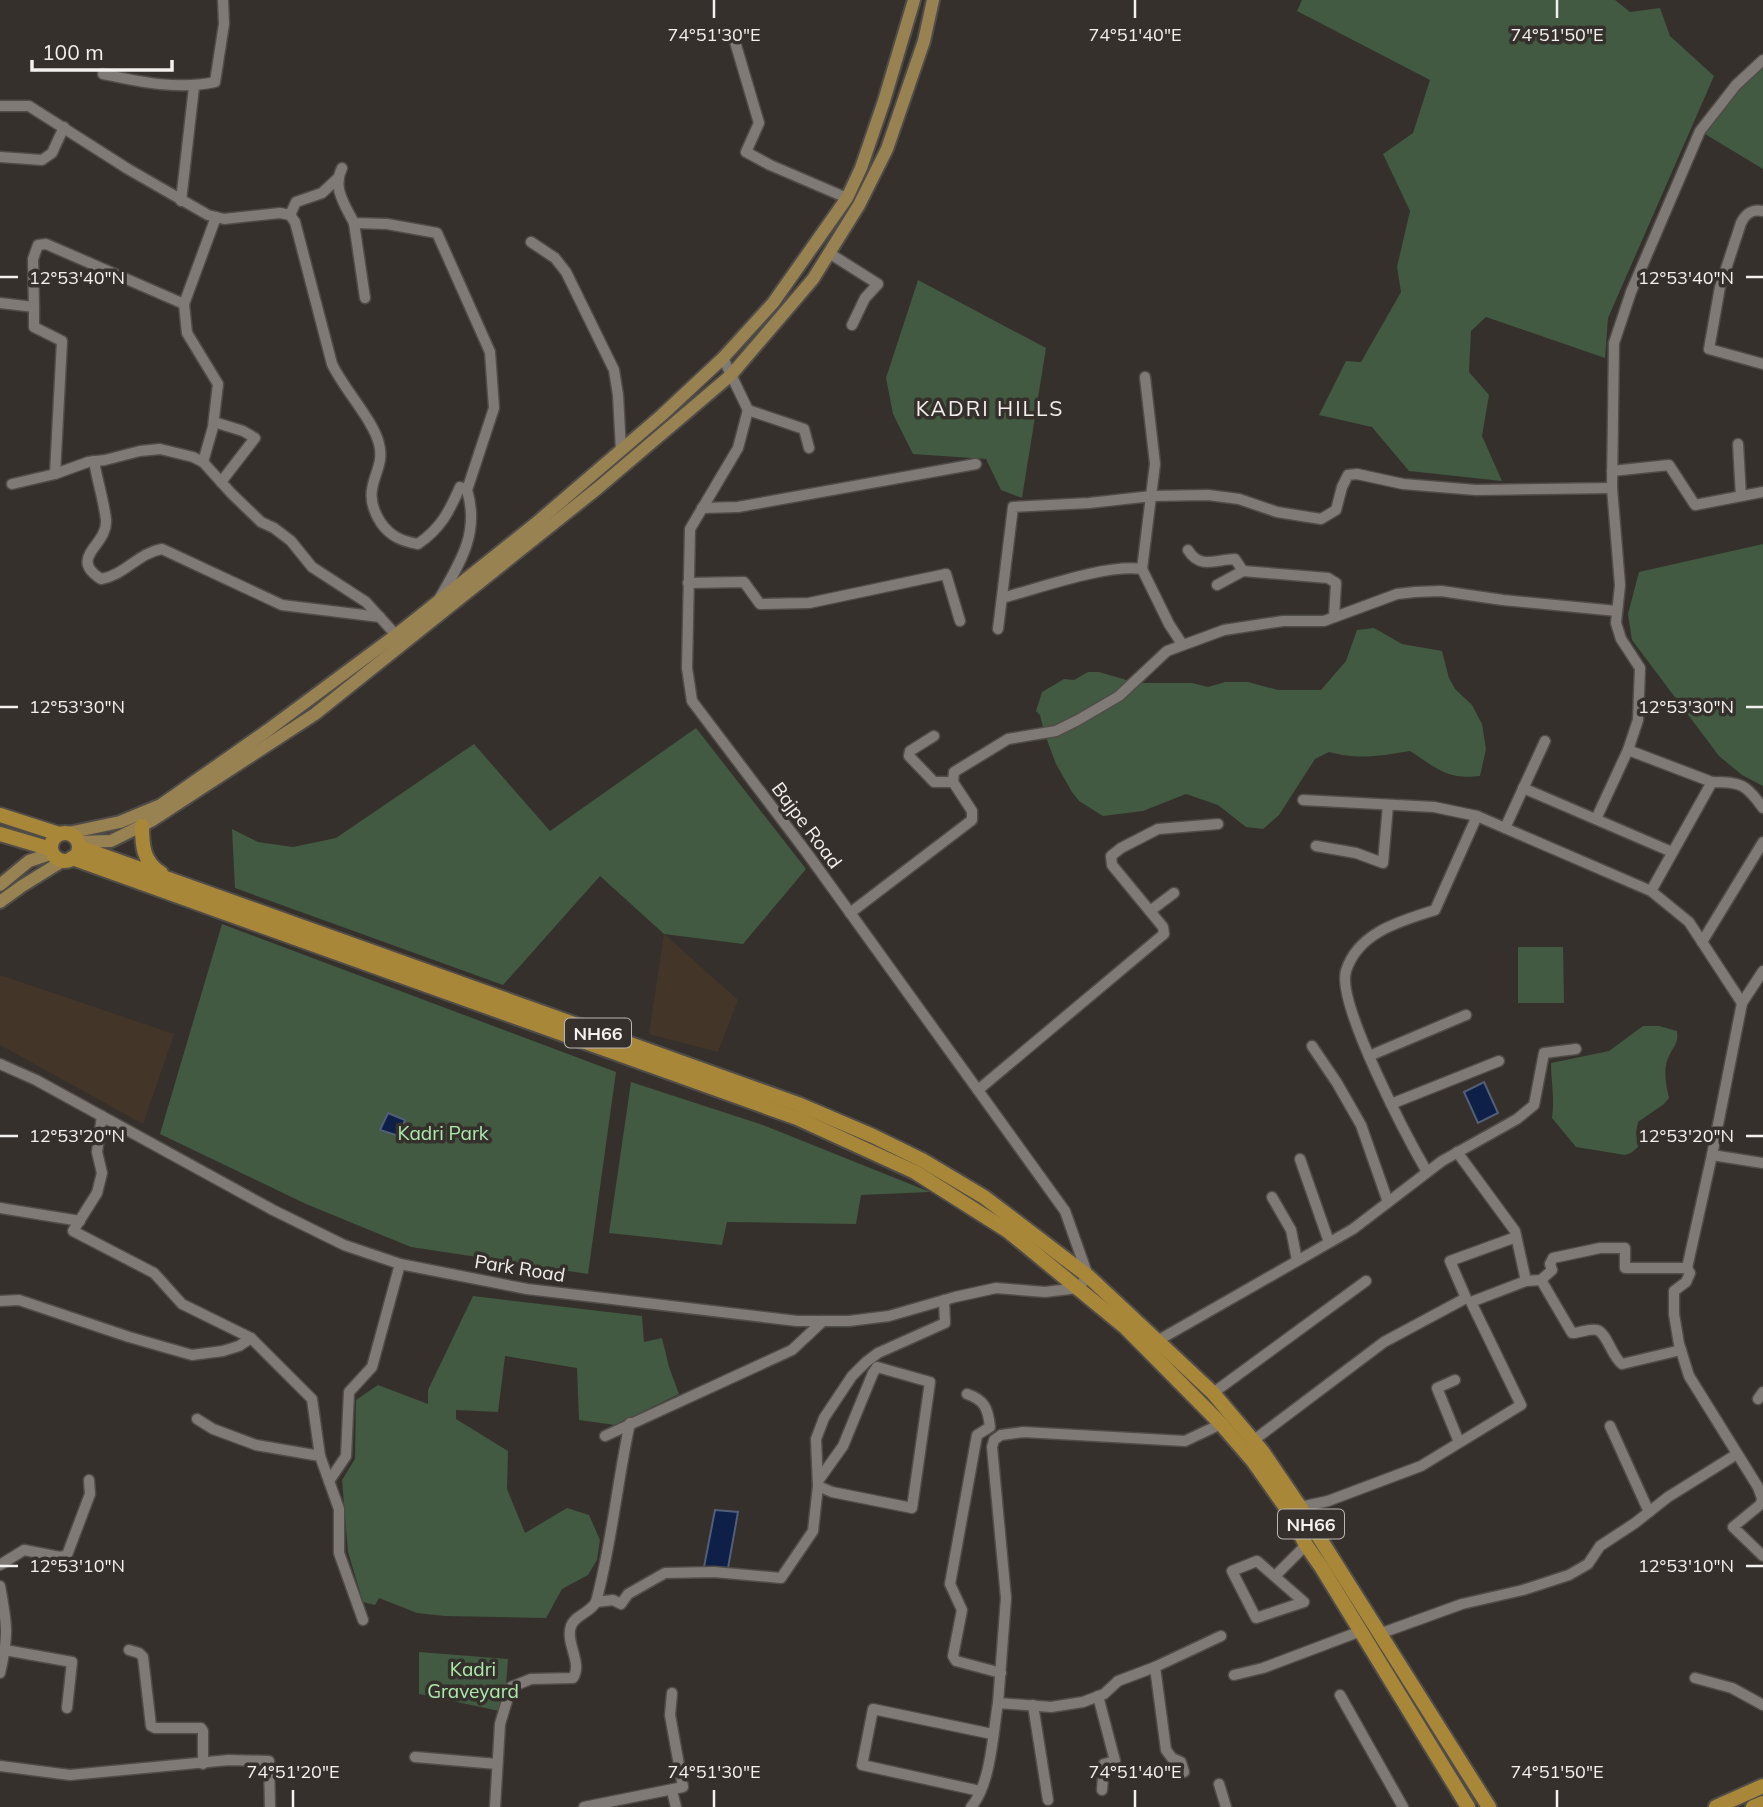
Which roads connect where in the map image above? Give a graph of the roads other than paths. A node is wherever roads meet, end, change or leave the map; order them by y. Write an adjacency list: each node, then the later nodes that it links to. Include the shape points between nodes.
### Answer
1 (223, 0): 7 (street, via 215,82)
2 (914, 0): 11 (main road, via 861,169)
3 (933, 0): 18 (main road, via 887,149)
4 (733, 36): 11 (street, via 759,123 746,152)
5 (1763, 60): 36 (street, via 1736,85 1700,131 1630,292 1614,343)
6 (103, 74): 7 (street, via 144,83)
7 (194, 86): 12 (street)
8 (0, 106): 9 (street, via 29,106)
9 (64, 127): 10 (street, via 52,153 42,160); 12 (street)
10 (0, 158)
11 (847, 198): 24 (main road, via 773,303)
12 (181, 201): 15 (street)
13 (1763, 211): 25 (street, via 1751,211 1741,223 1720,287 1709,349)
14 (289, 215): 15 (street); 16 (street, via 296,202 322,193 339,174 340,194); 41 (street, via 295,222 331,364 380,444 371,506 383,526 399,540 418,544 436,531 460,487)
15 (216, 217): 21 (street)
16 (354, 223): 19 (street); 41 (street, via 437,233 490,352 494,408)
17 (531, 242): 32 (street, via 566,272 614,370)
18 (829, 253): 23 (street, via 878,284); 26 (main road, via 813,279)
19 (365, 298)
20 (0, 303): 22 (street)
21 (184, 304): 22 (street, via 46,244 38,245 33,259); 29 (street, via 187,333 218,384)
22 (34, 307): 37 (street, via 34,327 62,341)
23 (852, 325)
24 (723, 358): 26 (street); 32 (main road)
25 (1763, 364)
26 (731, 374): 28 (street); 53 (main road, via 598,488)
27 (1145, 377): 43 (street, via 1155,464)
28 (748, 410): 31 (street, via 804,429); 45 (street, Bajpe Road, via 738,447)
29 (214, 422): 34 (street); 38 (street, via 255,438)
30 (1738, 444): 44 (street)
31 (808, 449)
32 (621, 450): 53 (main road)
33 (94, 461): 34 (street, via 160,449); 37 (street); 54 (street, via 106,520 105,533 92,547 88,567 102,579 116,577 150,551 162,549 282,605)
34 (203, 462): 38 (street)
35 (976, 464): 45 (street, via 738,507)
36 (1612, 471): 40 (street); 44 (street, via 1669,465 1695,505)
37 (55, 474): 39 (street)
38 (221, 482): 54 (street, via 261,522 291,541 312,567)
39 (12, 484)
40 (1612, 488): 43 (street, via 1476,490 1403,484 1357,474 1348,475 1336,510 1321,519 1277,512 1239,499); 52 (street, via 1620,585)
41 (467, 490): 53 (street, via 471,531 464,556)
42 (1763, 492): 44 (street)
43 (1152, 496): 47 (street); 51 (street, via 1013,507)
44 (1741, 496)
45 (702, 508): 49 (street, Bajpe Road, via 690,529)
46 (1188, 550): 48 (street, via 1202,562 1235,559)
47 (1142, 569): 51 (street, via 1109,570); 59 (street)
48 (1243, 571): 50 (street); 55 (street, via 1334,580)
49 (688, 583): 56 (street, via 744,582 761,604 809,603 946,573); 87 (street, Bajpe Road, via 687,668 692,701)
50 (1217, 585)
51 (1002, 598): 57 (street)
52 (1617, 611): 55 (street, via 1415,592); 62 (street, via 1621,639 1640,668 1638,720)
53 (432, 612): 58 (main road); 69 (main road, via 315,714)
54 (381, 617): 58 (street)
55 (1334, 617): 59 (street, via 1248,625)
56 (960, 621)
57 (998, 629)
58 (396, 635): 69 (main road)
59 (1182, 644): 63 (street, via 1167,651 1119,696 1056,731 1008,739 954,772)
60 (934, 736): 63 (street, via 909,756 934,782)
61 (1545, 741): 65 (street)
62 (1628, 750): 64 (street); 72 (street)
63 (953, 782): 87 (street, via 972,811 972,820)
64 (1712, 782): 68 (street, via 1747,787); 80 (street)
65 (1523, 788): 72 (street); 75 (street)
66 (1303, 800): 67 (street)
67 (1388, 804): 71 (street); 78 (street, via 1383,863)
68 (1763, 808)
69 (158, 812): 74 (main road); 79 (main road, via 120,822)
70 (0, 814): 79 (highway, NH66)
71 (1478, 816): 75 (street); 94 (street, via 1435,910 1379,931 1360,947 1346,971 1344,988)
72 (1596, 819): 80 (street)
73 (1217, 824): 86 (street, via 1158,829 1111,856 1112,865)
74 (142, 826): 79 (main road, via 111,841); 81 (highway, via 144,852 153,869)
75 (1505, 828): 83 (street)
76 (0, 834): 79 (highway, NH66)
77 (1763, 842): 88 (street)
78 (1316, 846)
79 (65, 847): 81 (highway, NH66); 82 (main road, via 29,861); 85 (main road); 117 (highway, NH66, via 817,1127 915,1172)
80 (1672, 852): 83 (street)
81 (173, 880): 117 (highway, NH66, via 785,1100 873,1136 984,1197)
82 (0, 885)
83 (1651, 891): 88 (street, via 1689,922)
84 (1174, 892): 86 (street)
85 (0, 902)
86 (1150, 911): 97 (street, via 1164,934)
87 (850, 913): 97 (street, Bajpe Road)
88 (1702, 942): 90 (street)
89 (1763, 971): 90 (street)
90 (1742, 1003): 101 (street)
91 (1466, 1015): 94 (street)
92 (1312, 1046): 106 (street, via 1361,1125)
93 (1576, 1049): 100 (street, via 1544,1053 1534,1105)
94 (1369, 1056): 98 (street)
95 (1499, 1061): 98 (street)
96 (0, 1064): 99 (street, Park Road)
97 (978, 1090): 117 (street, Bajpe Road, via 1065,1212)
98 (1391, 1104): 104 (street)
99 (102, 1116): 108 (street, via 97,1152 102,1172 97,1193); 112 (street, Park Road, via 309,1228)
100 (1457, 1152): 104 (street); 109 (street)
101 (1712, 1155): 103 (street); 113 (street)
102 (1300, 1159): 110 (street)
103 (1763, 1163)
104 (1427, 1172): 106 (street)
105 (1272, 1197): 111 (street, via 1291,1230)
106 (1388, 1202): 110 (street)
107 (0, 1208): 108 (street)
108 (80, 1221): 121 (street, via 73,1231 154,1273 181,1304)
109 (1516, 1237): 116 (street); 132 (street, via 1450,1261 1466,1298 1384,1342)
110 (1329, 1242): 111 (street)
111 (1297, 1260): 122 (street)
112 (400, 1264): 120 (street, Park Road, via 527,1289); 137 (street, via 372,1367 349,1392 346,1456)
113 (1687, 1268): 114 (street, via 1625,1268 1625,1248 1600,1248 1553,1258 1552,1270); 123 (street, via 1686,1282 1674,1291)
114 (1541, 1280): 116 (street); 123 (street, via 1572,1333 1597,1330 1622,1364)
115 (1366, 1281): 125 (street)
116 (1527, 1281): 133 (street, via 1471,1302 1521,1405)
117 (1083, 1282): 118 (street, Park Road, via 1045,1292 996,1288); 122 (highway, NH66); 129 (highway, NH66)
118 (944, 1300): 120 (street, Park Road, via 889,1316); 138 (street, via 945,1322 878,1353 852,1376 816,1439)
119 (0, 1301): 121 (street, via 19,1300 192,1354 223,1351)
120 (823, 1321): 128 (street, via 792,1350)
121 (251, 1338): 135 (street, via 312,1399)
122 (1157, 1341): 125 (highway, NH66)
123 (1681, 1350): 134 (street, via 1689,1376)
124 (1455, 1380): 133 (street, via 1437,1388)
125 (1213, 1392): 132 (highway, NH66)
126 (967, 1394): 155 (street, via 988,1409 989,1427 977,1435 950,1584 962,1610 953,1657)
127 (197, 1419): 135 (street, via 256,1445)
128 (630, 1423): 131 (street); 146 (street)
129 (1221, 1424): 141 (highway, NH66, via 1275,1492); 155 (street, via 1185,1441 1023,1432 994,1440 1006,1598)
130 (1610, 1426): 140 (street)
131 (605, 1436)
132 (1254, 1440): 139 (highway, NH66)
133 (1459, 1442): 139 (street, via 1421,1466)
134 (1737, 1454): 140 (street); 142 (street, via 1762,1498 1761,1504 1733,1527)
135 (320, 1456): 137 (street)
136 (89, 1480): 143 (street, via 90,1493 67,1555 24,1550)
137 (329, 1481): 147 (street, via 339,1508 340,1553)
138 (818, 1484): 138 (street, via 832,1492 912,1508 930,1382 877,1367 843,1446); 146 (street, via 813,1531 780,1578 665,1573 628,1594 621,1604)
139 (1300, 1507): 149 (highway, NH66)
140 (1649, 1512): 149 (street, via 1600,1546 1588,1564 1569,1576 1462,1604)
141 (1306, 1545): 144 (street); 148 (highway, NH66)
142 (1763, 1556)
143 (0, 1565)
144 (1276, 1575): 144 (street, via 1304,1602 1256,1618 1232,1571 1257,1561)
145 (0, 1586): 151 (street, via 8,1625)
146 (596, 1602): 168 (street, via 571,1627 576,1675 570,1680 531,1679 511,1687 500,1724)
147 (363, 1620)
148 (1361, 1631): 156 (street); 185 (highway, NH66)
149 (1379, 1634): 186 (highway, NH66)
150 (1222, 1636): 153 (street)
151 (5, 1650): 154 (street); 164 (street, via 72,1662)
152 (129, 1650): 167 (street, via 143,1657 151,1726 201,1728)
153 (1155, 1667): 160 (street, via 1118,1681); 170 (street, via 1166,1750 1181,1762)
154 (0, 1673)
155 (1001, 1673): 161 (street)
156 (1234, 1675)
157 (1695, 1678): 163 (street, via 1732,1688)
158 (672, 1693): 174 (street, via 670,1715 683,1787)
159 (1340, 1695): 184 (street)
160 (1098, 1696): 162 (street, via 1051,1707); 173 (street, via 1115,1761 1104,1764)
161 (998, 1703): 162 (street); 165 (street)
162 (1033, 1705): 176 (street)
163 (1763, 1705)
164 (67, 1708)
165 (992, 1734): 175 (street); 175 (street, via 873,1710 862,1765)
166 (415, 1757): 168 (street)
167 (203, 1764): 169 (street, via 70,1775); 178 (street, via 270,1761)
168 (497, 1764): 179 (street)
169 (0, 1766)
170 (1184, 1772)
171 (1219, 1784): 183 (street)
172 (1763, 1786): 187 (highway)
173 (1102, 1790)
174 (672, 1791): 180 (street); 181 (street)
175 (980, 1791): 182 (street)
176 (1048, 1800)
177 (1763, 1803): 188 (highway)
178 (270, 1807)
179 (495, 1807)
180 (584, 1807)
181 (676, 1807)
182 (971, 1807)
183 (1226, 1807)
184 (1403, 1807)
185 (1468, 1807)
186 (1489, 1807)
187 (1716, 1807)
188 (1753, 1807)

